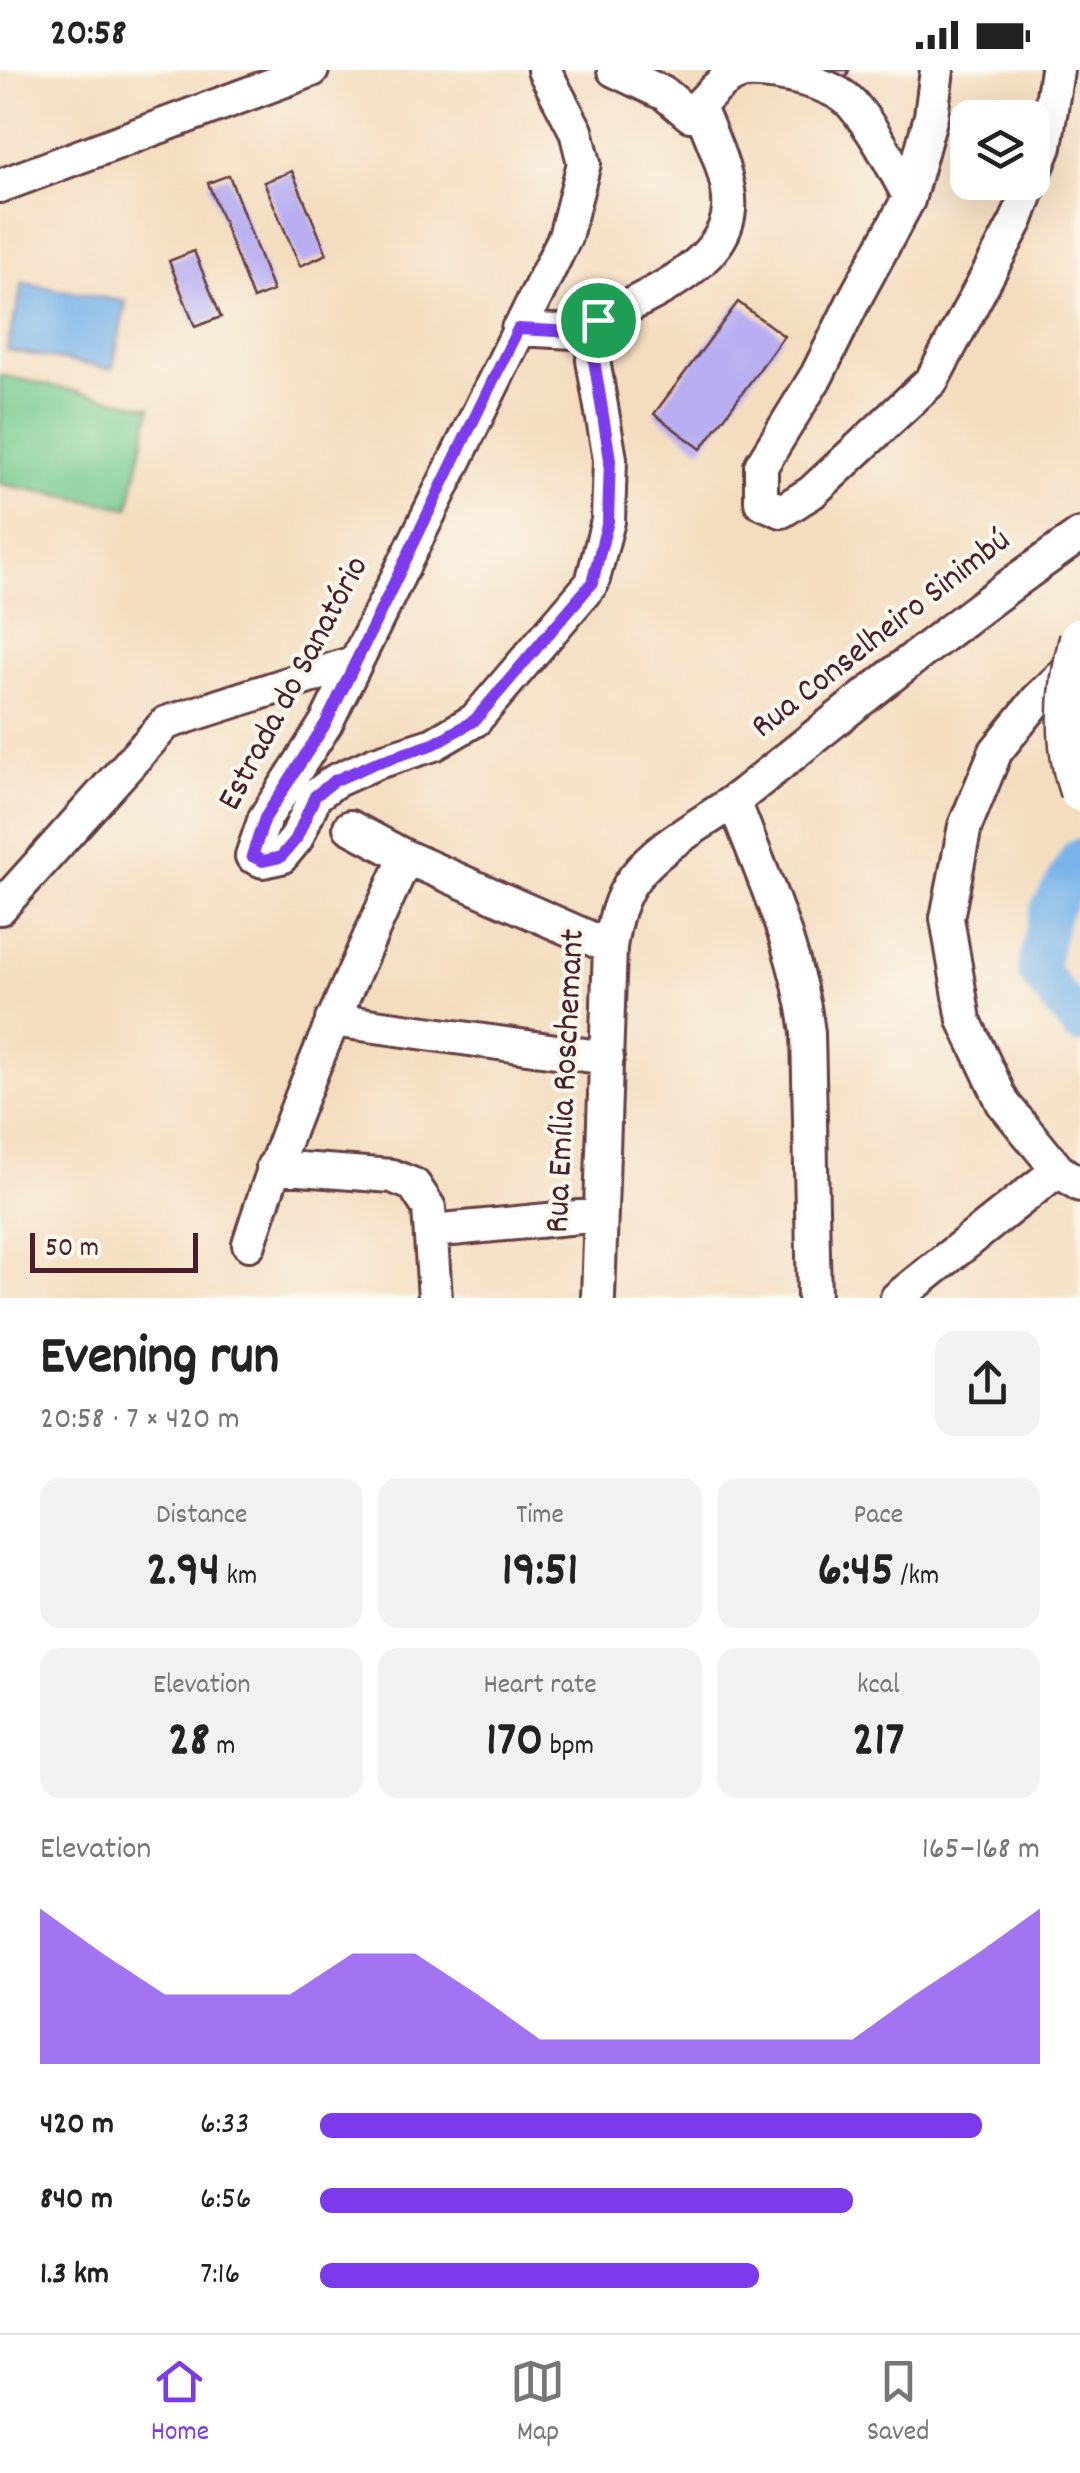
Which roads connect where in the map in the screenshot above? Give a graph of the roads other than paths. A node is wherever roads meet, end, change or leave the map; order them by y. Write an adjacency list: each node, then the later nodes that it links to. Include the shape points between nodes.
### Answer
1 (312, 70): 8 (street)
2 (544, 70): 12 (street, Estrada do Sanatório, via 576,131 584,162 565,237)
3 (614, 70): 6 (street, via 665,94 690,115)
4 (937, 70): 9 (street, via 932,116)
5 (1057, 70): 7 (street)
6 (698, 107): 9 (street, via 742,72 777,71 810,80 849,100); 11 (street, via 720,158 729,210 714,250 674,282)
7 (1050, 115)
8 (0, 186)
9 (909, 196): 10 (street, via 817,375 761,466 761,502 782,511 812,492 932,380)
10 (1025, 200)
11 (598, 320): 12 (street, via 574,332); 16 (street, Estrada do Sanatório, via 594,360 610,459 608,521 592,583 475,720 434,744 334,781 315,796 281,857 252,856 265,818)
12 (518, 329): 16 (street, Estrada do Sanatório)
13 (1080, 535): 18 (street, Rua Conselheiro Sinimbú, via 983,603)
14 (1080, 639): 17 (main road, bridge, via 1068,730)
15 (1080, 659): 26 (street, via 996,751 965,826 947,918 964,1020 1003,1103)
16 (356, 662): 21 (street, via 166,723)
17 (1080, 791)
18 (734, 801): 22 (street, Rua Emília Roschemant, via 637,874 615,915); 32 (street, via 803,993)
19 (350, 827): 20 (street)
20 (406, 856): 22 (street); 23 (street)
21 (0, 908)
22 (610, 948): 24 (street, Rua Emília Roschemant)
23 (332, 1020): 24 (street); 25 (street)
24 (608, 1058): 27 (street, Rua Emília Roschemant)
25 (273, 1166): 28 (street, via 392,1176 423,1194); 29 (street)
26 (1069, 1177): 33 (street)
27 (600, 1215): 28 (street); 31 (street, Rua Emília Roschemant)
28 (432, 1230): 30 (street)
29 (249, 1244)
30 (435, 1298)
31 (598, 1298)
32 (814, 1298)
33 (897, 1298)

